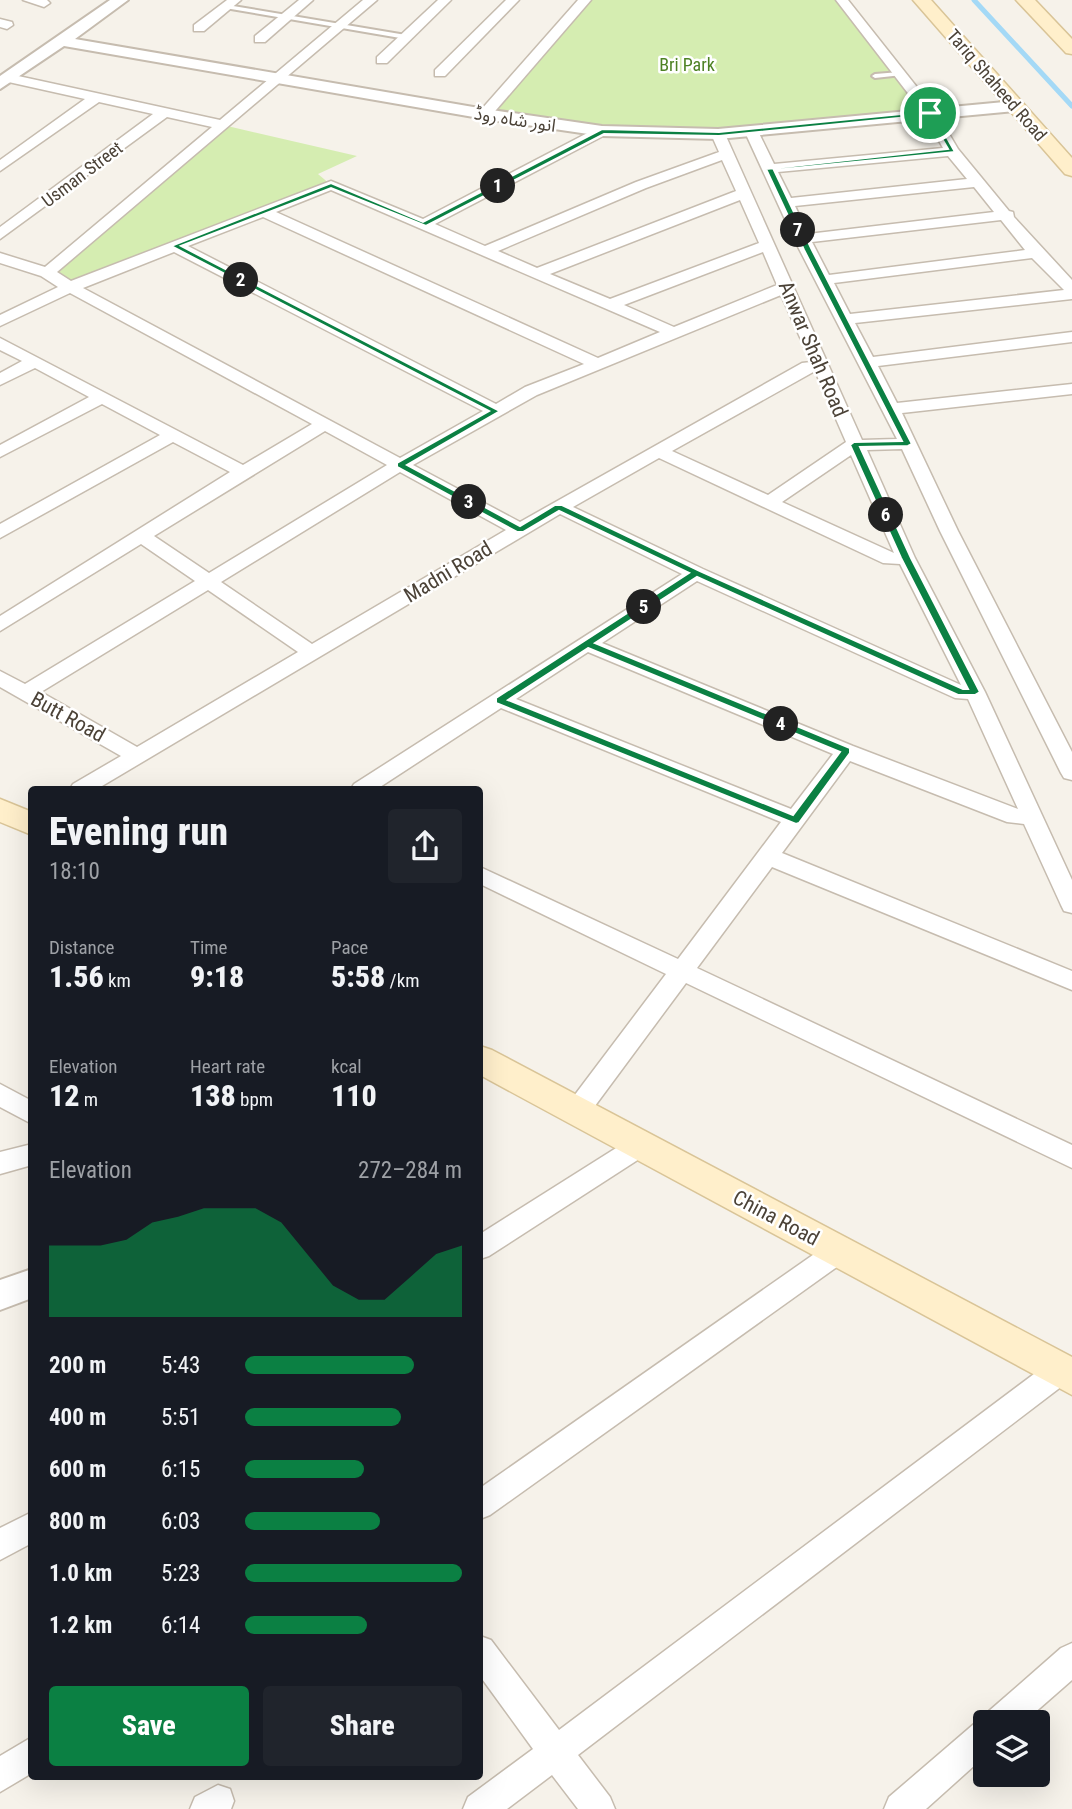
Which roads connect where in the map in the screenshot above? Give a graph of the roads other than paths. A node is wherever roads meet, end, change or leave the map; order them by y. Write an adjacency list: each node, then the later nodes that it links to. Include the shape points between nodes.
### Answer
1 (29, 0): 11 (street)
2 (120, 0): 18 (street)
3 (307, 0): 13 (street)
4 (371, 0): 14 (street)
5 (445, 0): 16 (street)
6 (513, 0): 21 (street)
7 (842, 0): 22 (street)
8 (922, 0): 27 (main road, Tariq Shaheed Road)
9 (1025, 0): 19 (main road)
10 (579, 2): 30 (street)
11 (44, 3)
12 (231, 3): 13 (lane); 15 (street)
13 (287, 17): 14 (lane); 17 (street)
14 (340, 26): 16 (lane); 24 (street)
15 (199, 28)
16 (406, 37): 20 (street)
17 (260, 39)
18 (61, 41): 24 (street, انور شاہ روڈ); 25 (street)
19 (1072, 49)
20 (382, 60)
21 (440, 73)
22 (900, 74): 23 (lane); 29 (street)
23 (875, 76)
24 (278, 78): 30 (street, انور شاہ روڈ); 31 (street)
25 (4, 81): 26 (street)
26 (95, 99): 28 (street); 37 (street)
27 (1015, 106): 29 (street, انور شاہ روڈ); 39 (main road, Tariq Shaheed Road)
28 (163, 113): 31 (street); 46 (street, Usman Street)
29 (930, 113): 32 (street, انور شاہ روڈ); 35 (street)
30 (485, 114): 33 (street, انور شاہ روڈ)
31 (223, 125): 53 (street)
32 (751, 130): 34 (street, انور شاہ روڈ); 38 (street, Anwar Shah Road)
33 (602, 131): 34 (street, انور شاہ روڈ); 45 (street)
34 (719, 134): 36 (street, Anwar Shah Road)
35 (952, 151): 38 (street); 40 (street)
36 (726, 154): 41 (street, Anwar Shah Road); 50 (street)
37 (0, 167)
38 (769, 169): 42 (street, Anwar Shah Road)
39 (1072, 170)
40 (978, 182): 42 (street); 44 (street)
41 (745, 193): 48 (street, Anwar Shah Road); 54 (street)
42 (785, 203): 47 (street, Anwar Shah Road)
43 (263, 211): 45 (street, via 331,185); 49 (street); 67 (street)
44 (1008, 215): 47 (street); 51 (street)
45 (423, 225): 50 (street)
46 (0, 234)
47 (802, 239): 55 (street, Anwar Shah Road)
48 (769, 244): 57 (street, Anwar Shah Road); 59 (street)
49 (175, 246): 56 (street); 73 (street)
50 (485, 251): 54 (street)
51 (1036, 253): 55 (street); 58 (street)
52 (0, 258): 53 (street)
53 (47, 273): 56 (street)
54 (538, 274): 59 (street)
55 (824, 280): 60 (street, Anwar Shah Road)
56 (70, 287): 61 (street); 74 (street)
57 (786, 288): 62 (street); 68 (street, Anwar Shah Road)
58 (1072, 292): 60 (street)
59 (610, 305): 62 (street)
60 (845, 319): 66 (street, Anwar Shah Road)
61 (0, 321)
62 (673, 332): 67 (street)
63 (1072, 337): 66 (street)
64 (0, 343): 65 (street)
65 (35, 361): 69 (street); 71 (street)
66 (866, 363): 72 (street, Anwar Shah Road)
67 (598, 364): 73 (street, via 531,391)
68 (820, 365): 77 (street, Anwar Shah Road); 79 (street, Madni Road, via 808,367)
69 (0, 380)
70 (1072, 389): 72 (street)
71 (102, 397): 75 (street); 78 (street)
72 (892, 409): 76 (street, Anwar Shah Road)
73 (496, 411): 80 (street)
74 (325, 424): 80 (street); 81 (street)
75 (173, 435): 81 (street); 85 (street)
76 (908, 444): 77 (street); 99 (street, Anwar Shah Road)
77 (854, 445): 82 (street); 87 (street, Anwar Shah Road)
78 (0, 452)
79 (657, 452): 82 (street); 83 (street, Madni Road)
80 (400, 465): 84 (street); 89 (street)
81 (243, 472): 86 (street)
82 (769, 503): 87 (street, via 890,559)
83 (559, 507): 84 (street, Madni Road); 88 (street)
84 (520, 530): 92 (street, Madni Road)
85 (0, 532)
86 (142, 536): 89 (street); 90 (street)
87 (906, 558): 94 (street, Anwar Shah Road)
88 (696, 573): 91 (street); 94 (street, via 962,693)
89 (207, 581): 92 (street); 95 (street)
90 (0, 625)
91 (588, 644): 96 (street); 97 (street)
92 (312, 653): 98 (street, Madni Road)
93 (0, 678): 95 (street, Butt Road)
94 (975, 692): 102 (street, Anwar Shah Road)
95 (25, 693): 98 (street, Butt Road)
96 (499, 700): 101 (street); 103 (street)
97 (846, 751): 102 (street, via 1015,817); 103 (street)
98 (137, 756): 100 (street, Madni Road)
99 (1072, 773)
100 (86, 786)
101 (367, 786)
102 (1031, 816): 106 (street, Anwar Shah Road)
103 (796, 820): 104 (street)
104 (769, 857): 107 (street); 108 (street)
105 (483, 876): 107 (street)
106 (1072, 905)
107 (683, 973): 111 (street); 115 (street)
108 (1072, 981)
109 (485, 1068): 111 (main road, China Road)
110 (0, 1094): 112 (street)
111 (577, 1111): 113 (main road, China Road)
112 (28, 1112)
113 (640, 1145): 117 (street); 118 (main road, China Road)
114 (28, 1155): 116 (street)
115 (1072, 1157)
116 (0, 1163)
117 (483, 1246)
118 (839, 1251): 121 (main road, China Road); 122 (street)
119 (28, 1284): 120 (street)
120 (0, 1295)
121 (1066, 1374): 129 (street)
122 (483, 1503)
123 (28, 1528): 124 (street)
124 (0, 1545)
125 (483, 1655): 129 (street)
126 (1072, 1659): 127 (street)
127 (1014, 1710)
128 (973, 1746): 134 (street)
129 (556, 1753): 132 (street); 133 (street)
130 (28, 1757): 131 (street)
131 (0, 1776)
132 (480, 1809)
133 (598, 1809)
134 (901, 1809)

